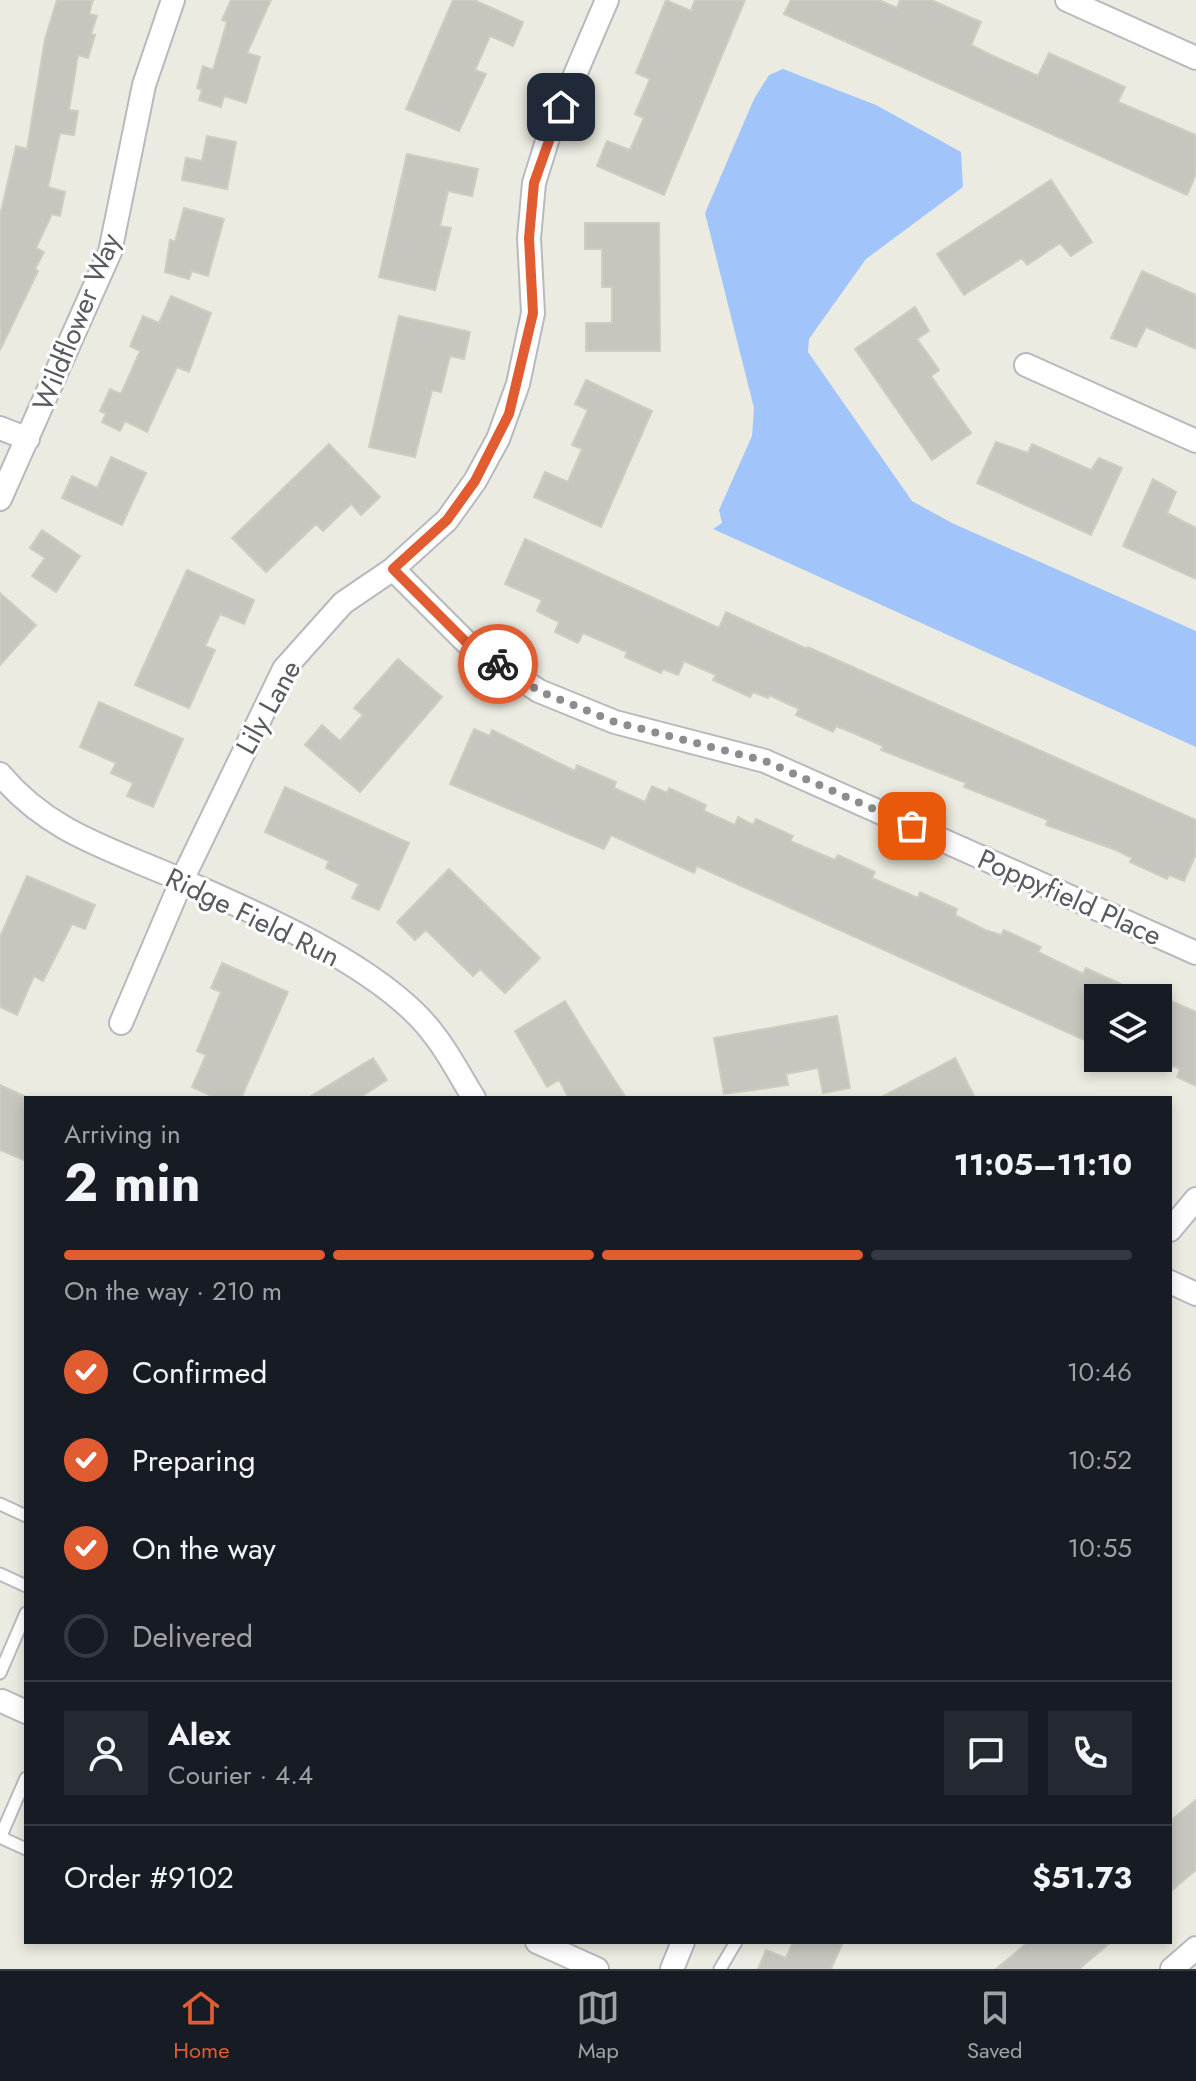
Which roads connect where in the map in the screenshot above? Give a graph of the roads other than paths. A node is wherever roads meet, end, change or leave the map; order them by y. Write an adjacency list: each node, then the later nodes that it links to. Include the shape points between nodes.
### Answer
1 (173, 0): 7 (street, Wildflower Way, via 144,85 110,252)
2 (607, 0): 10 (street, Lily Lane, via 534,183 529,238 533,313 509,414 475,481 447,520)
3 (1067, 0): 4 (street)
4 (1196, 58)
5 (1026, 365): 8 (street)
6 (0, 428): 7 (street)
7 (28, 439): 9 (street, Wildflower Way)
8 (1196, 441)
9 (0, 499)
10 (393, 569): 12 (street, Lily Lane, via 343,603 284,669); 13 (street, Poppyfield Place, via 470,646 539,691 615,722 765,761)
11 (0, 774): 12 (street, Ridge Field Run, via 22,801 60,828)
12 (182, 880): 14 (street, Lily Lane); 15 (street, Ridge Field Run, via 327,950 384,987 434,1033)
13 (1196, 953)
14 (121, 1023)
15 (473, 1096)
16 (1196, 1199): 17 (street)
17 (1172, 1228)
18 (1172, 1283): 19 (street)
19 (1196, 1294)
20 (0, 1504): 21 (lane)
21 (24, 1515)
22 (0, 1574): 23 (lane)
23 (24, 1585)
24 (24, 1618): 26 (lane)
25 (0, 1637): 26 (lane)
26 (13, 1643): 27 (lane)
27 (0, 1673)
28 (1, 1701): 29 (street)
29 (24, 1711)
30 (24, 1783): 31 (lane, via 2,1833)
31 (24, 1848)
32 (541, 1944): 36 (street)
33 (682, 1944): 37 (street)
34 (735, 1944): 38 (lane)
35 (1196, 1948): 39 (street)
36 (597, 1969)
37 (672, 1969)
38 (720, 1969)
39 (1172, 1969)

